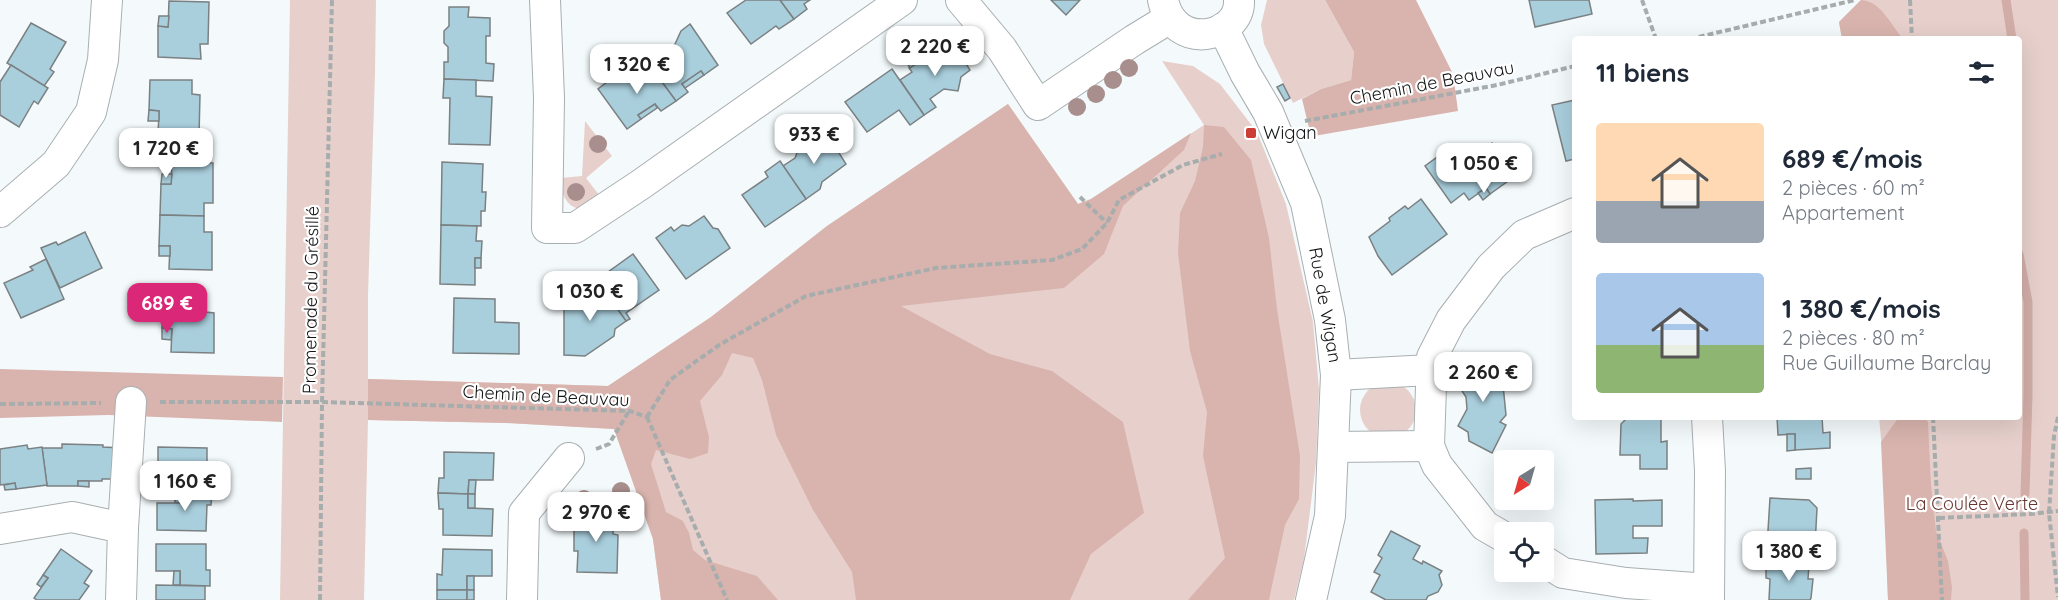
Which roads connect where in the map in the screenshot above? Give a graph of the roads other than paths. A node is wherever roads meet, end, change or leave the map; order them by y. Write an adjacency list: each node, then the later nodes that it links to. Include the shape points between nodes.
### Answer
1 (107, 0): 8 (street, via 103,60 91,112 56,164)
2 (545, 0): 3 (street, via 549,98 547,228 575,228)
3 (902, 0)
4 (961, 0): 6 (street, via 1002,49 1038,105 1134,40)
5 (1239, 0): 7 (street, via 1233,19)
6 (1166, 9): 7 (street, via 1181,29 1195,35)
7 (1223, 28): 11 (street, Rue de Wigan, via 1268,112 1306,203 1330,320)
8 (0, 212)
9 (1572, 214): 10 (street, via 1524,236 1491,267 1451,320 1432,357)
10 (1430, 370): 11 (street); 14 (street)
11 (1336, 375): 15 (street, Rue de Wigan)
12 (131, 402): 17 (street)
13 (1707, 420): 21 (street)
14 (1429, 446): 15 (street); 19 (street, via 1437,465 1485,526)
15 (1333, 447): 24 (street, Rue de Wigan, via 1330,516)
16 (569, 458): 23 (street, via 524,513)
17 (123, 528): 18 (street, via 72,518); 22 (street)
18 (0, 529)
19 (1494, 531)
20 (1554, 567): 21 (street, via 1563,573)
21 (1709, 594)
22 (121, 600)
23 (522, 600)
24 (1311, 600)

